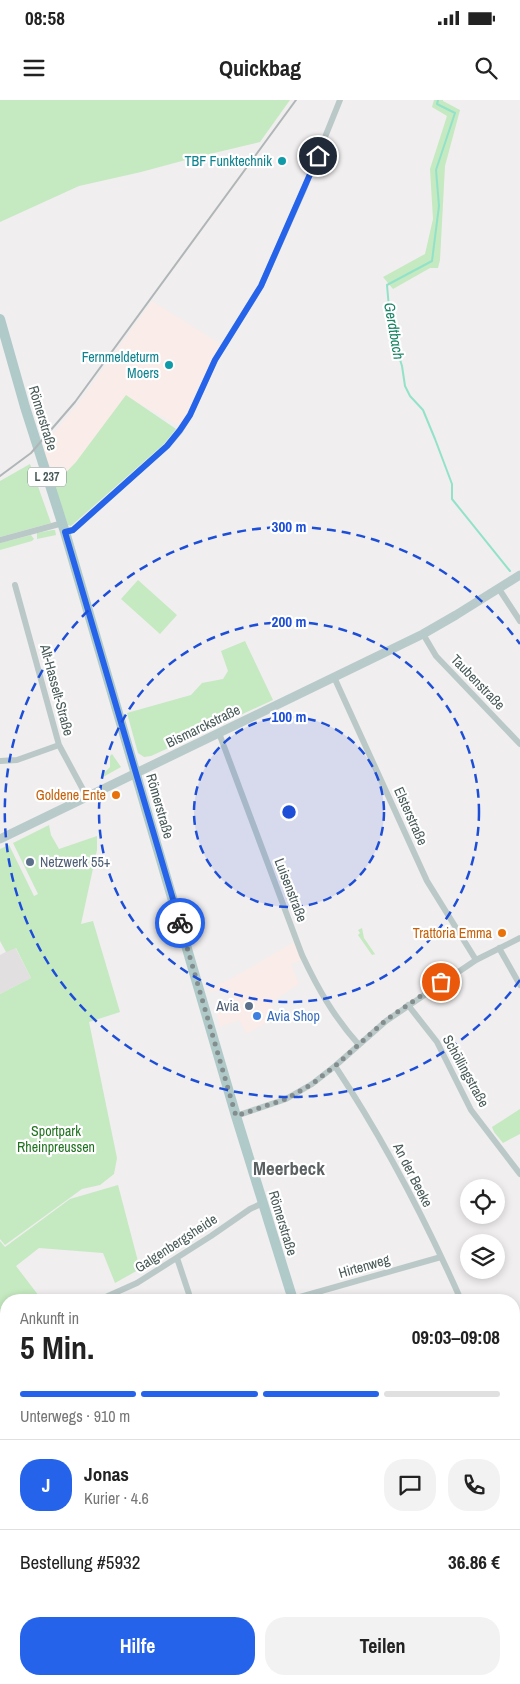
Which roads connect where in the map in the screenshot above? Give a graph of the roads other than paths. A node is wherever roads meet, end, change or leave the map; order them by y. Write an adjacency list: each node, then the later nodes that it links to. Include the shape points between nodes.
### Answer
1 (340, 100): 3 (street, via 261,286 215,360 190,415 167,446 73,530)
2 (0, 319): 3 (main road, Römerstraße / L 237)
3 (64, 527): 4 (street); 15 (main road, Römerstraße / L 237)
4 (0, 540)
5 (520, 575): 7 (main road, Bismarckstraße)
6 (15, 585): 13 (street, Alt-Hasselt-Straße)
7 (499, 589): 8 (street); 9 (main road, Bismarckstraße)
8 (520, 621)
9 (422, 634): 10 (main road, Bismarckstraße); 12 (street, Taubenstraße, via 436,656)
10 (334, 677): 11 (main road, Bismarckstraße); 20 (street, Elsterstraße, via 427,881)
11 (219, 733): 15 (main road, Bismarckstraße); 23 (street, Luisenstraße, via 302,955 329,1007)
12 (520, 744)
13 (59, 745): 14 (street, via 17,760); 16 (street, Alt-Hasselt-Straße)
14 (0, 761)
15 (136, 773): 16 (main road, Bismarckstraße); 25 (main road, Römerstraße / L 237)
16 (87, 797): 17 (main road, Bismarckstraße)
17 (0, 839)
18 (520, 938): 19 (street)
19 (499, 948): 20 (street); 21 (street)
20 (476, 960): 22 (street)
21 (520, 984)
22 (408, 1005): 23 (street); 26 (street, Schöllingstraße, via 437,1042 471,1110)
23 (359, 1045): 24 (street)
24 (335, 1066): 25 (street, via 286,1099); 28 (street, An der Beeke, via 365,1111)
25 (236, 1116): 27 (main road, Römerstraße / L 237)
26 (520, 1174)
27 (264, 1204): 29 (street, Galgenbergsheide, via 250,1209); 32 (main road, Römerstraße / L 237)
28 (442, 1257): 33 (street, Hirtenweg); 34 (street, An der Beeke)
29 (177, 1258): 30 (street, Galgenbergsheide); 31 (street)
30 (112, 1294)
31 (189, 1294)
32 (291, 1294)
33 (314, 1294)
34 (458, 1294)
35 (520, 1464): 36 (street)
36 (520, 1470)

